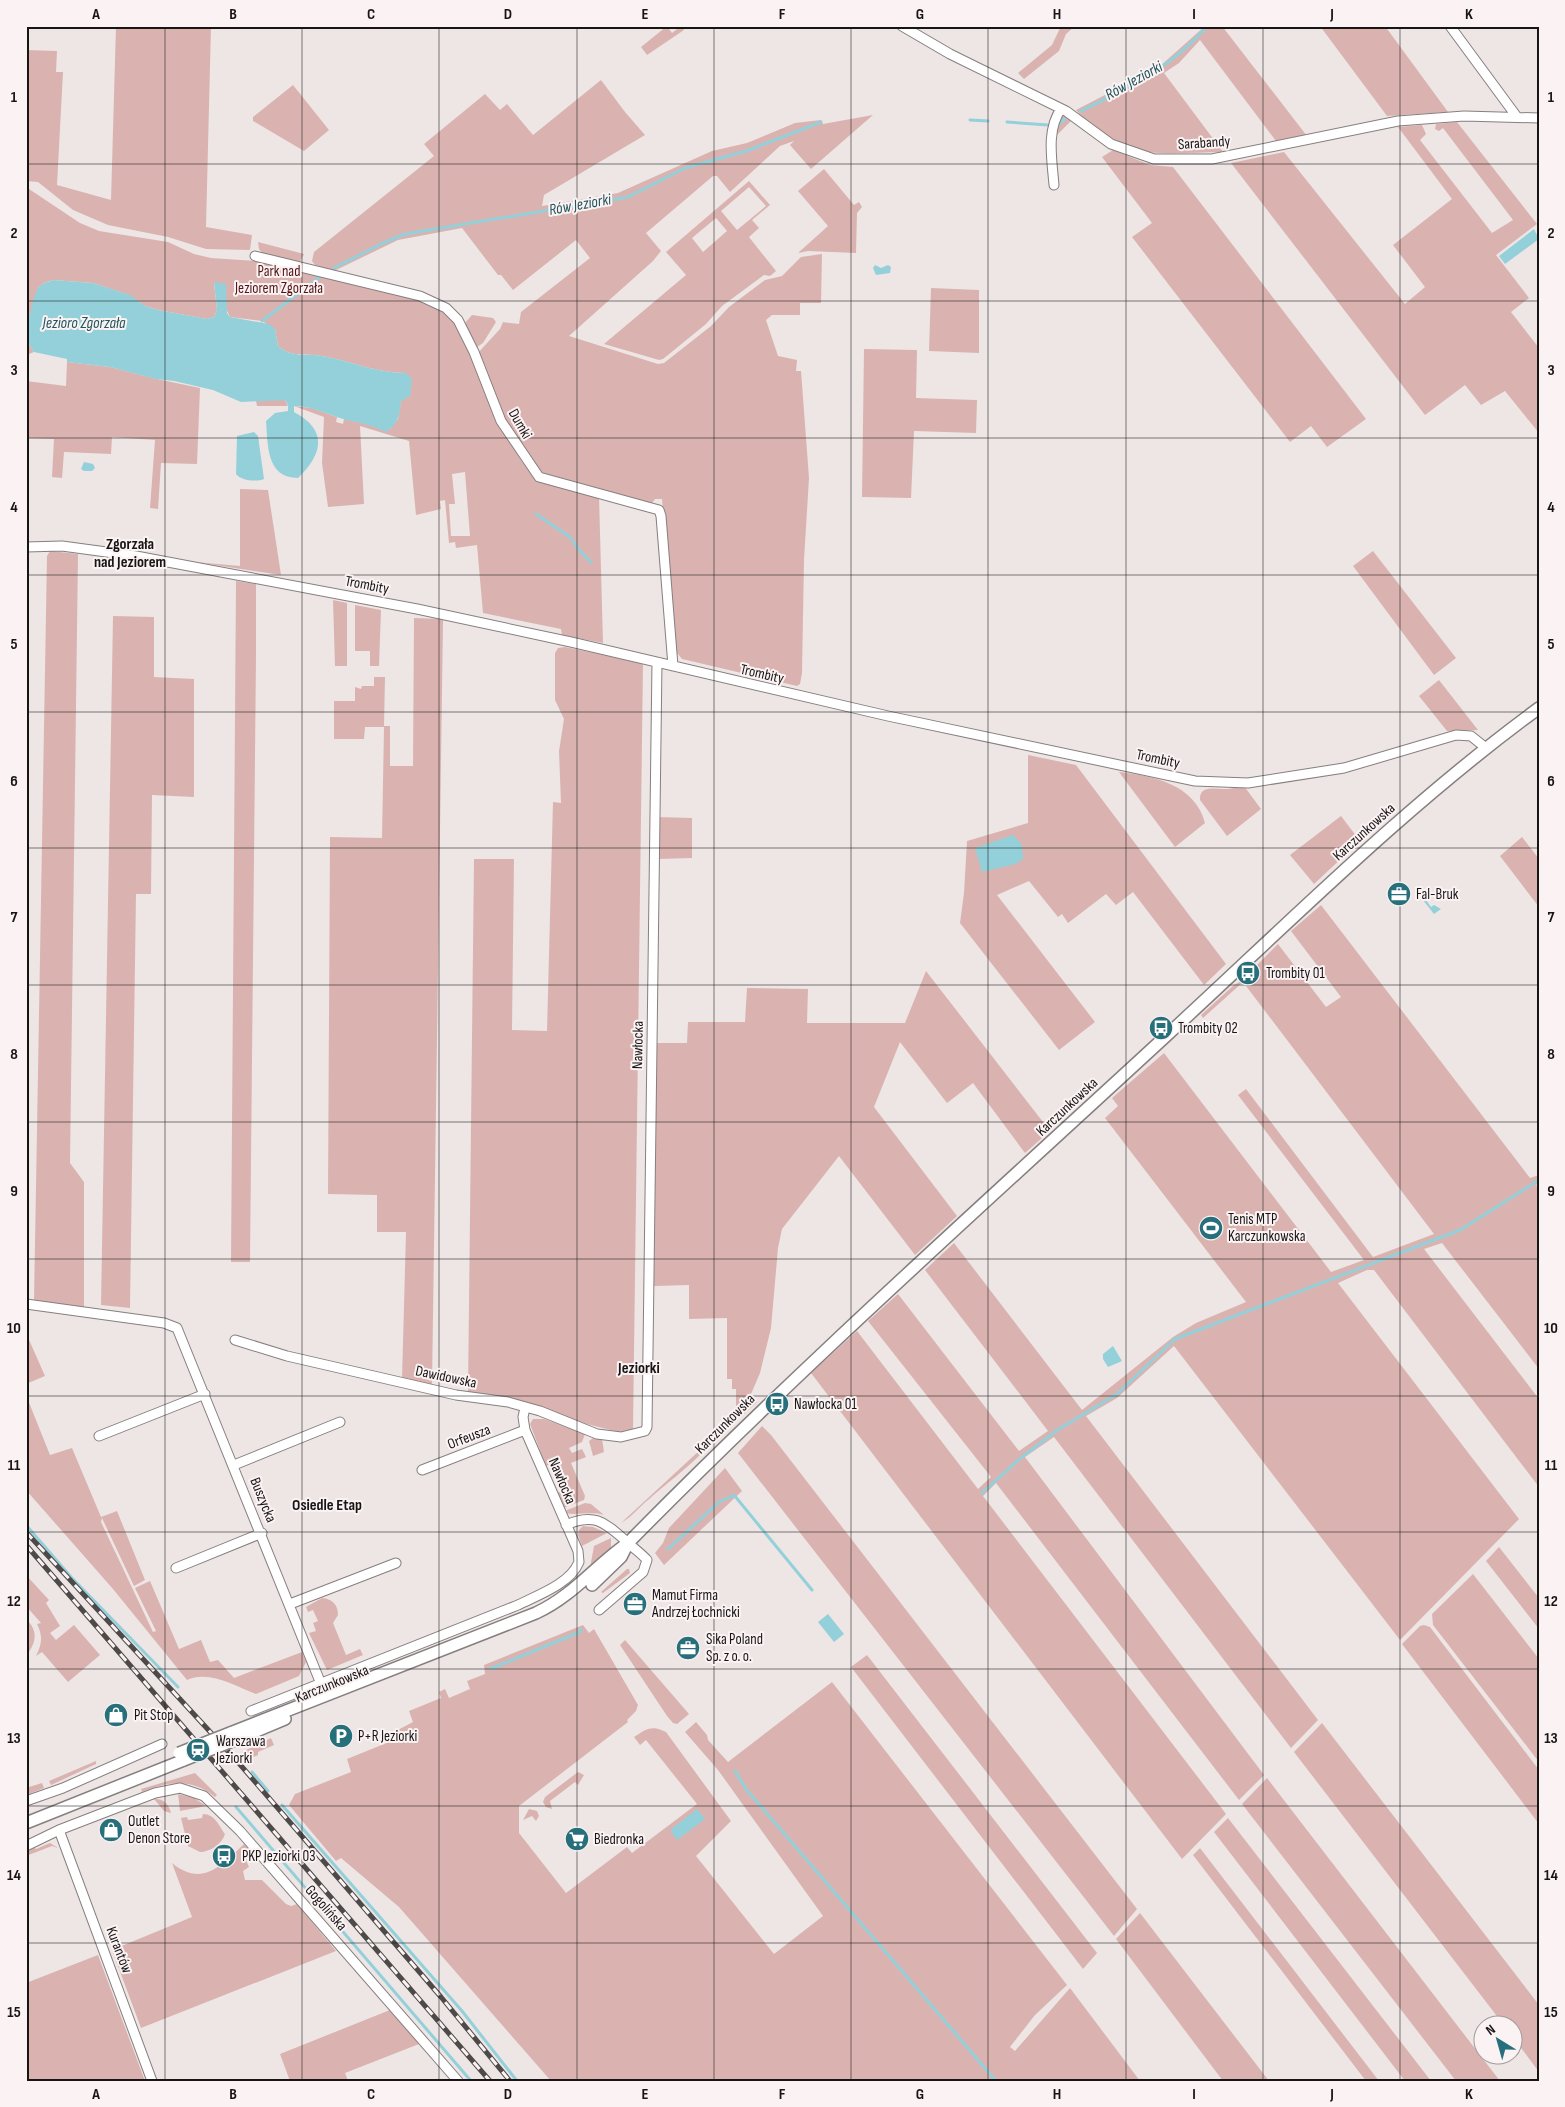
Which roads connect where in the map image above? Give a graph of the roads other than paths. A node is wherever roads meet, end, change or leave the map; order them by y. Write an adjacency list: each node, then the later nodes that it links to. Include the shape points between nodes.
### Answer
1 (902, 26): 3 (street, Sarabandy)
2 (1450, 26): 4 (street)
3 (1061, 109): 4 (street, Sarabandy, via 1111,144 1154,159 1212,159 1398,121 1464,116); 6 (street, via 1054,119 1051,146)
4 (1517, 117): 5 (street, Sarabandy)
5 (1539, 118)
6 (1054, 185)
7 (255, 256): 10 (street, Dumki, via 420,296 446,308 458,320 474,352 501,422 538,477 658,510)
8 (26, 547): 9 (street, Trombity, via 62,546 150,559 417,609)
9 (657, 662): 10 (street, Trombity); 18 (street, Nawłocka)
10 (673, 666): 12 (street, Trombity, via 904,720 1195,781 1248,783 1344,768 1456,735 1471,736)
11 (1539, 708): 12 (street, Karczunkowska)
12 (1486, 748): 25 (street, Karczunkowska, via 1358,858 774,1397)
13 (26, 1304): 15 (street, Buszycka, via 164,1323 177,1328)
14 (235, 1340): 16 (street, Dawidowska, via 287,1356 456,1396 500,1400)
15 (205, 1394): 20 (street); 21 (street, Buszycka)
16 (524, 1408): 18 (street, Dawidowska, via 611,1436 639,1434); 19 (street, Nawłocka)
17 (340, 1422): 21 (street)
18 (648, 1427)
19 (525, 1430): 22 (street, Orfeusza); 23 (street, Nawłocka)
20 (99, 1436)
21 (234, 1465): 24 (street, Buszycka)
22 (422, 1470)
23 (566, 1525): 25 (street, Nawłocka, via 580,1520 595,1520 607,1524); 30 (street, Karczunkowska, via 578,1550 579,1562 570,1575 546,1592)
24 (262, 1533): 27 (street); 28 (street, Buszycka)
25 (628, 1543): 29 (street, Nawłocka, via 647,1560 647,1566); 33 (street, Karczunkowska, bridge, via 571,1592 544,1609)
26 (396, 1562): 28 (street)
27 (176, 1568)
28 (290, 1604): 30 (street, Buszycka)
29 (599, 1610)
30 (321, 1684): 31 (street, Karczunkowska)
31 (252, 1712)
32 (162, 1744): 34 (street)
33 (182, 1757): 35 (street, Karczunkowska); 36 (street, Karczunkowska)
34 (26, 1801)
35 (26, 1815)
36 (26, 1823)
37 (60, 1830): 38 (street); 39 (street, Kurantów); 40 (street, Gogolińska, via 172,1788 200,1794 220,1810)
38 (26, 1846)
39 (152, 2081)
40 (458, 2081)

